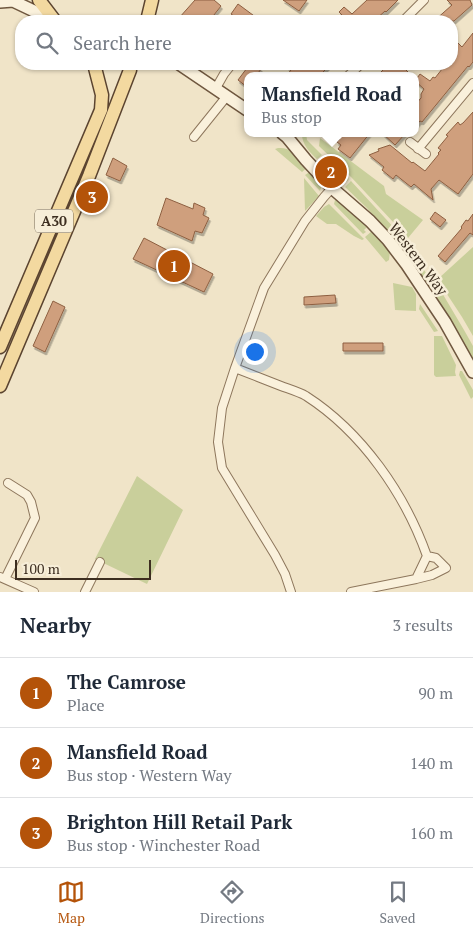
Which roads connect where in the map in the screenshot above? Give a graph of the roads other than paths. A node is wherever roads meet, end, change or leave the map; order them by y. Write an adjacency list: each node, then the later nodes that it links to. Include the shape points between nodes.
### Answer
1 (39, 0): 6 (main road)
2 (152, 0): 7 (main road)
3 (424, 0): 8 (street)
4 (0, 2): 5 (street, via 13,1)
5 (42, 15)
6 (50, 15)
7 (149, 15)
8 (409, 15)
9 (96, 70): 23 (main road, A30, via 102,94 101,110)
10 (130, 70): 26 (main road, A30)
11 (188, 70): 14 (street)
12 (227, 70): 14 (street)
13 (473, 83): 20 (street)
14 (216, 88): 15 (street)
15 (227, 96): 16 (street); 17 (street)
16 (244, 108)
17 (194, 137)
18 (289, 137): 22 (street, Western Way)
19 (410, 142): 20 (street)
20 (418, 148): 21 (street)
21 (426, 154)
22 (332, 188): 24 (street, via 304,222 264,288); 25 (street, Western Way, via 388,240 446,322)
23 (0, 346)
24 (235, 368): 28 (street, via 304,395 356,437 396,489); 34 (street, via 222,408 218,442 222,468 275,554)
25 (473, 372)
26 (0, 386)
27 (8, 483): 30 (street, via 27,495 34,518)
28 (427, 556): 31 (street); 31 (street, via 436,558 446,568)
29 (100, 562): 33 (street)
30 (3, 578): 32 (street)
31 (416, 579): 35 (street)
32 (34, 592)
33 (85, 592)
34 (291, 592)
35 (351, 592)

